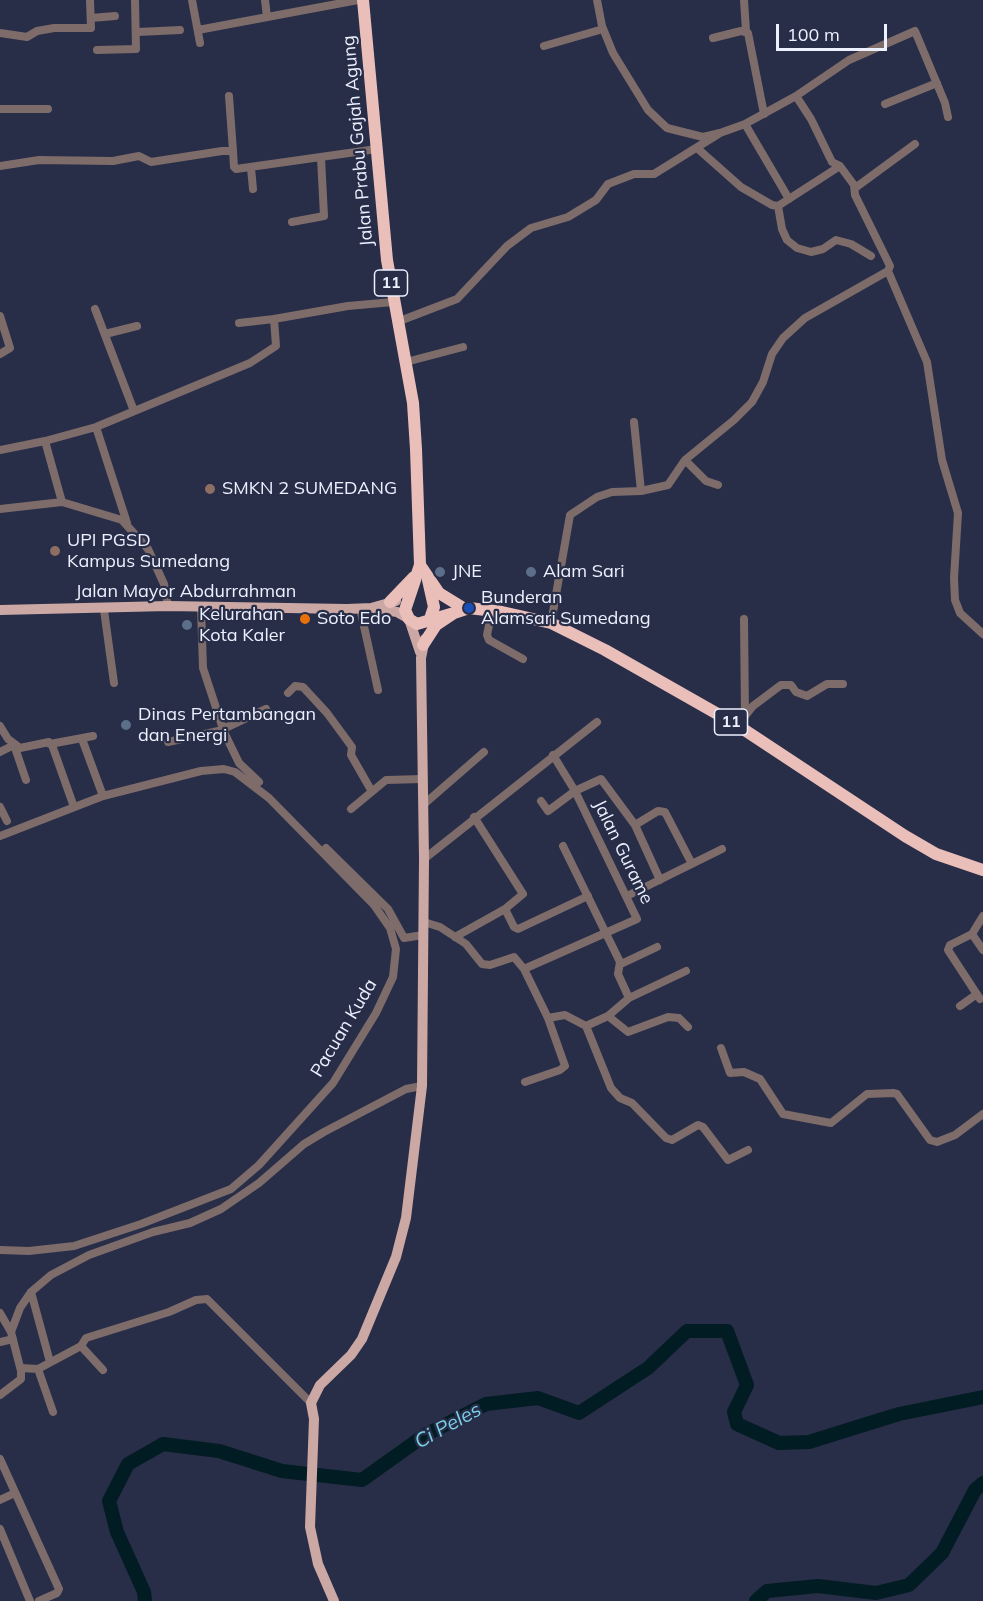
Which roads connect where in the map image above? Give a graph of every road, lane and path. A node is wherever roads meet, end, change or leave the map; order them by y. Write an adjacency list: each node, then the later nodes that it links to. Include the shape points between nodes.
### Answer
1 (90, 0): 11 (street)
2 (135, 0): 16 (street)
3 (192, 0): 14 (street)
4 (265, 0): 10 (street)
5 (358, 0): 10 (street)
6 (363, 0): 34 (highway, Jalan Prabu Gajah Agung / 11)
7 (597, 0): 12 (street)
8 (744, 0): 15 (street)
9 (115, 16): 11 (street)
10 (267, 17): 14 (street)
11 (91, 18): 17 (street, via 91,28 54,28 27,37)
12 (603, 29): 20 (street); 31 (street, via 613,53 657,121 667,128 703,137)
13 (180, 30): 16 (street)
14 (198, 30): 19 (street)
15 (746, 31): 18 (street); 28 (street)
16 (138, 32): 21 (street, via 135,49)
17 (0, 33)
18 (713, 38)
19 (200, 43)
20 (544, 46)
21 (97, 50)
22 (937, 83): 24 (street, via 915,31 849,60); 25 (street); 29 (street)
23 (229, 96): 35 (street)
24 (796, 96): 28 (street); 38 (street, via 832,162)
25 (885, 104)
26 (0, 109): 27 (street)
27 (48, 109)
28 (764, 114): 30 (street)
29 (948, 117)
30 (745, 124): 31 (street); 42 (street)
31 (720, 133): 33 (street)
32 (915, 144): 40 (street)
33 (697, 148): 43 (street, via 741,187); 51 (street, via 654,174 634,174 608,184 596,200 568,217 531,228 507,246 457,299)
34 (376, 149): 36 (street); 47 (highway, Jalan Prabu Gajah Agung / 11)
35 (233, 151): 37 (street, via 151,162 139,156 113,161 39,160); 39 (street, via 234,169)
36 (321, 158): 39 (street); 44 (street, via 324,216)
37 (0, 166)
38 (840, 166): 40 (street); 42 (street)
39 (251, 168): 41 (street)
40 (855, 188): 46 (street, via 890,266)
41 (254, 189)
42 (789, 199): 43 (street)
43 (778, 206): 45 (street, via 782,229 797,248 811,252 836,240)
44 (292, 222)
45 (872, 256)
46 (888, 271): 63 (street, via 805,318 783,338 752,402); 84 (street, via 931,380 942,459 958,513 955,600 960,613)
47 (393, 302): 50 (street); 51 (highway, Jalan Prabu Gajah Agung / 11)
48 (95, 309): 54 (street)
49 (0, 316): 56 (street, via 10,346)
50 (274, 319): 52 (street); 58 (street, via 277,343 271,350 250,363)
51 (398, 322): 57 (highway, Jalan Prabu Gajah Agung / 11)
52 (239, 323)
53 (137, 326): 54 (street)
54 (105, 334): 58 (street)
55 (463, 347): 57 (street)
56 (0, 354)
57 (406, 362): 69 (highway, Jalan Prabu Gajah Agung / 11, via 413,403)
58 (134, 411): 60 (street)
59 (634, 422): 65 (street)
60 (96, 427): 61 (street); 68 (street)
61 (45, 441): 62 (street); 66 (street)
62 (0, 450)
63 (685, 460): 64 (street, via 706,481); 65 (street, via 668,485)
64 (718, 485)
65 (641, 491): 83 (street, via 597,497 570,515)
66 (62, 502): 67 (street); 68 (street)
67 (0, 509)
68 (128, 523): 72 (street, via 156,564)
69 (421, 572): 70 (highway, 11); 71 (highway, 11); 73 (highway); 76 (highway)
70 (411, 597): 71 (highway, 11, via 423,595); 73 (main road, Jalan Mayor Abdurrahman); 80 (highway, 11, via 405,610)
71 (431, 600): 76 (highway, 11); 81 (highway, 11, via 434,612)
72 (168, 606): 74 (main road, Jalan Mayor Abdurrahman); 78 (main road, Jalan Mayor Abdurrahman)
73 (387, 606): 75 (main road, Jalan Mayor Abdurrahman); 80 (main road); 85 (main road)
74 (201, 608): 75 (main road, Jalan Mayor Abdurrahman); 95 (street, via 203,668)
75 (365, 608): 89 (street)
76 (457, 608): 79 (highway, 11); 81 (highway, 11); 85 (highway)
77 (0, 610): 78 (main road, Jalan Mayor Abdurrahman)
78 (104, 610): 87 (street)
79 (492, 610): 83 (highway, 11); 86 (street, via 489,640)
80 (409, 619): 81 (highway, 11, via 422,624); 85 (main road)
81 (430, 619): 85 (main road)
82 (744, 619): 92 (street)
83 (551, 623): 92 (highway, 11)
84 (983, 634)
85 (420, 642): 104 (main road)
86 (522, 659)
87 (114, 683)
88 (843, 684): 92 (street, via 826,684 807,696 791,685 781,685 753,706)
89 (378, 690)
90 (288, 693): 106 (street, via 298,685 303,687 327,713 352,747 351,755)
91 (266, 709): 95 (street)
92 (741, 721): 122 (highway, 11, via 905,836 936,854)
93 (597, 722): 103 (street)
94 (0, 726): 98 (street)
95 (223, 729): 99 (street); 130 (street, via 239,763 388,909 397,920 401,935 407,938)
96 (93, 736): 97 (street)
97 (81, 739): 100 (street); 108 (street)
98 (7, 741): 100 (street, via 24,749); 101 (street); 105 (street)
99 (168, 741)
100 (50, 744): 112 (street)
101 (0, 752)
102 (484, 752): 110 (street)
103 (553, 755): 107 (street, Jalan Gurame); 114 (street)
104 (422, 778): 106 (street, via 386,780); 110 (main road)
105 (26, 780)
106 (371, 790): 113 (street)
107 (575, 791): 109 (street, via 548,811); 116 (street, via 601,779); 125 (street, Jalan Gurame)
108 (103, 796): 112 (street, Pacuan Kuda); 149 (street, Pacuan Kuda, via 201,771 224,769 248,779 383,916 396,949 393,977 333,1083 259,1165 231,1189 74,1246)
109 (541, 801)
110 (423, 805): 120 (main road)
111 (0, 807): 115 (street)
112 (74, 807): 117 (street, Pacuan Kuda)
113 (351, 808)
114 (474, 817): 120 (street); 126 (street, via 523,894)
115 (7, 821)
116 (635, 825): 121 (street, via 658,811 665,812); 123 (street)
117 (0, 836)
118 (563, 846): 124 (street)
119 (722, 849): 121 (street)
120 (424, 859): 128 (main road)
121 (692, 864): 123 (street)
122 (983, 870)
123 (660, 880): 125 (street)
124 (588, 896): 126 (street, via 518,929); 129 (street)
125 (627, 896): 129 (street, Jalan Gurame, via 637,919)
126 (505, 909): 132 (street)
127 (983, 916): 131 (street)
128 (424, 922): 130 (main road); 132 (street)
129 (606, 932): 135 (street); 136 (street, Jalan Gurame)
130 (423, 934): 146 (main road)
131 (972, 934): 134 (street); 139 (street, via 950,945 948,950 978,996)
132 (455, 937): 136 (street, via 482,964 514,957)
133 (657, 947): 135 (street)
134 (983, 951)
135 (621, 964): 138 (street, via 618,974)
136 (524, 969): 141 (street)
137 (686, 971): 138 (street)
138 (629, 998): 140 (street)
139 (960, 1006)
140 (608, 1016): 142 (street); 143 (street, via 628,1032 668,1017 679,1018)
141 (548, 1018): 142 (street, via 565,1015); 145 (street, via 565,1066)
142 (586, 1026): 148 (street, via 610,1088 632,1103 666,1138 672,1140 698,1125 726,1158)
143 (688, 1027)
144 (721, 1048): 147 (street, via 730,1073 753,1074 760,1079 783,1114 831,1122 867,1094 893,1093 930,1140 937,1142 955,1135)
145 (525, 1082)
146 (422, 1086): 150 (street, via 395,1094 304,1144 221,1209 190,1223 89,1255 64,1266); 160 (main road, via 406,1218 396,1257 362,1339 320,1385)
147 (983, 1114)
148 (748, 1150)
149 (0, 1250)
150 (31, 1292): 152 (street, via 20,1308); 155 (street)
151 (0, 1314): 152 (street)
152 (12, 1335): 153 (street); 156 (street)
153 (0, 1342)
154 (81, 1346): 155 (street); 158 (street); 160 (street, via 86,1338 207,1299)
155 (50, 1362): 157 (street)
156 (21, 1368): 157 (street); 159 (street, via 21,1379)
157 (38, 1369): 161 (street)
158 (103, 1370)
159 (0, 1395)
160 (311, 1403): 168 (main road, via 314,1419 309,1522 318,1564)
161 (53, 1412)
162 (0, 1458): 163 (street)
163 (15, 1493): 164 (street); 167 (street, via 59,1589)
164 (0, 1500)
165 (0, 1529): 166 (street)
166 (30, 1601)
167 (39, 1601)
168 (334, 1601)

